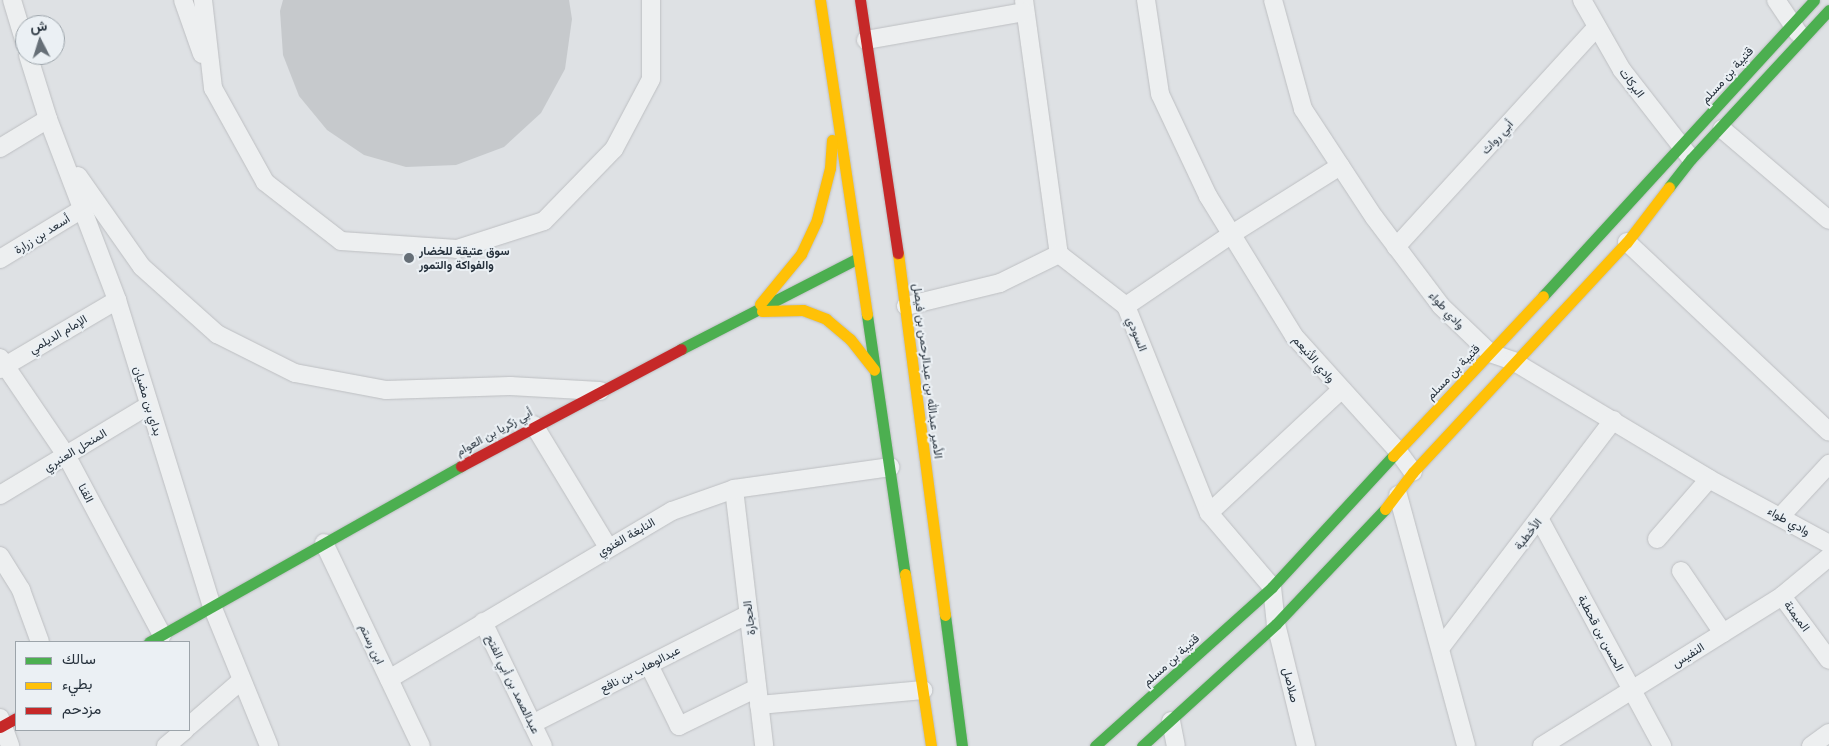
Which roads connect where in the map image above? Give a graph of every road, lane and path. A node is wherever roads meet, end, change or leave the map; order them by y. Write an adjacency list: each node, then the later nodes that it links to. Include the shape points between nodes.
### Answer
1 (12, 0): 14 (street)
2 (184, 0): 20 (street)
3 (203, 0): 20 (street)
4 (651, 0): 20 (street, via 651,79 614,149 544,221 457,249 341,241 265,182)
5 (820, 0): 21 (street)
6 (860, 0): 18 (street, الأمير عبدالله بن عبدالرحمن بن فيصل)
7 (1146, 0): 30 (street, وادي الأنيعم, via 1160,94 1208,196)
8 (1273, 0): 27 (street, وادي طواء, via 1303,109)
9 (1582, 0): 16 (street, البركات)
10 (1776, 0): 15 (street)
11 (1814, 0): 15 (street, قتيبة بن مسلم)
12 (1025, 6): 18 (street); 33 (street)
13 (1829, 10): 17 (street, قتيبة بن مسلم)
14 (17, 15)
15 (1791, 24): 17 (street); 26 (street, قتيبة بن مسلم)
16 (1597, 26): 26 (street, البركات, via 1622,70); 32 (street, أبي رواث)
17 (1804, 39): 23 (street, قتيبة بن مسلم)
18 (866, 40): 37 (street, الأمير عبدالله بن عبدالرحمن بن فيصل)
19 (31, 65): 22 (street, بداي بن مضيان)
20 (213, 88)
21 (835, 104): 34 (street); 39 (street, via 830,168 817,219 801,254)
22 (48, 119): 24 (street); 25 (street, بداي بن مضيان)
23 (1722, 129): 26 (street, قتيبة بن مسلم); 29 (street)
24 (1, 145)
25 (60, 151): 28 (street, بداي بن مضيان); 45 (street, via 142,267 217,334 295,374 386,390 510,386)
26 (1686, 154): 31 (street, قتيبة بن مسلم); 40 (street, قتيبة بن مسلم)
27 (1340, 166): 30 (street); 32 (street, وادي طواء)
28 (84, 208): 35 (street, أسعد بن زرارة); 36 (street, بداي بن مضيان)
29 (1829, 220)
30 (1232, 234): 38 (street); 44 (street, وادي الأنيعم, via 1294,336)
31 (1627, 242): 41 (street, قتيبة بن مسلم); 49 (street)
32 (1396, 247): 40 (street, وادي طواء, via 1441,306)
33 (1059, 254): 37 (street, via 1000,283); 38 (street, السودي)
34 (858, 258): 39 (street, أبي زكريا بن العوام); 43 (street)
35 (0, 259)
36 (117, 300): 42 (street, الإمام الديلمي); 46 (street, بداي بن مضيان)
37 (906, 306): 99 (street, الأمير عبدالله بن عبدالرحمن بن فيصل)
38 (1126, 306): 59 (street, السودي)
39 (754, 312): 43 (street, via 803,310 826,319 850,339); 45 (street, أبي زكريا بن العوام)
40 (1490, 353): 41 (street, وادي طواء); 50 (street, قتيبة بن مسلم)
41 (1513, 361): 47 (street, وادي طواء); 54 (street, قتيبة بن مسلم)
42 (2, 364): 51 (street, القنا)
43 (875, 371): 53 (street)
44 (1342, 390): 50 (street, وادي الأنيعم); 59 (street)
45 (600, 391): 48 (street, أبي زكريا بن العوام)
46 (150, 405): 51 (street, المنحل العنبري); 71 (street, بداي بن مضيان)
47 (1613, 420): 55 (street, وادي طواء); 61 (street, الأخطبة)
48 (534, 425): 63 (street, أبي زكريا بن العوام); 65 (street)
49 (1829, 432)
50 (1397, 450): 54 (street, وادي الأنيعم); 69 (street, قتيبة بن مسلم)
51 (66, 455): 57 (street, المنحل العنبري); 76 (street, القنا)
52 (1829, 464): 60 (street)
53 (890, 467): 56 (street, النابغة الغنوي); 83 (street)
54 (1413, 472): 58 (street, قتيبة بن مسلم)
55 (1709, 479): 60 (street, وادي طواء); 62 (street)
56 (734, 489): 65 (street, النابغة الغنوي, via 672,511); 72 (street, الحجارة)
57 (0, 495)
58 (1398, 495): 74 (street, قتيبة بن مسلم); 78 (street)
59 (1209, 513): 69 (street, السودي)
60 (1781, 516): 64 (street, وادي طواء)
61 (1540, 520): 78 (street, الأخطبة); 84 (street, الحسن بن قحطبة)
62 (1657, 540)
63 (324, 543): 71 (street, أبي زكريا بن العوام); 81 (street, ابن رستم)
64 (1829, 544)
65 (608, 546): 73 (street, النابغة الغنوي)
66 (0, 556): 77 (street, via 22,590)
67 (1829, 557): 70 (street, النفيس)
68 (1681, 571): 75 (street)
69 (1272, 587): 74 (street); 100 (street, قتيبة بن مسلم)
70 (1782, 596): 75 (street, النفيس); 79 (street, الميمنة)
71 (212, 606): 76 (street, أبي زكريا بن العوام); 82 (street, بداي بن مضيان)
72 (748, 614): 80 (street, عبدالوهاب بن نافع); 85 (street, الحجارة)
73 (483, 622): 81 (street, النابغة الغنوي); 88 (street, عبدالصمد بن أبي الفتح)
74 (1276, 624): 86 (street, قتيبة بن مسلم); 103 (street, صلاصل)
75 (1723, 633): 84 (street, النفيس)
76 (156, 639)
77 (40, 641)
78 (1441, 647): 104 (street)
79 (1829, 660)
80 (649, 665): 85 (street, via 679,726); 88 (street, عبدالوهاب بن نافع)
81 (389, 678): 95 (street, ابن رستم)
82 (242, 680): 89 (street); 94 (street, بداي بن مضيان)
83 (923, 690): 85 (street); 98 (street)
84 (1632, 690): 105 (street, النفيس); 106 (street, الحسن بن قحطبة)
85 (758, 696): 97 (street, الحجارة)
86 (1171, 720): 101 (street, قتيبة بن مسلم); 102 (street)
87 (5, 722): 92 (street)
88 (532, 724): 96 (street, عبدالصمد بن أبي الفتح)
89 (190, 725)
90 (184, 731): 93 (street)
91 (1829, 733): 107 (street)
92 (10, 746)
93 (166, 746)
94 (268, 746)
95 (421, 746)
96 (543, 746)
97 (764, 746)
98 (931, 746)
99 (962, 746)
100 (1095, 746)
101 (1142, 746)
102 (1176, 746)
103 (1306, 746)
104 (1466, 746)
105 (1542, 746)
106 (1662, 746)
107 (1811, 746)

